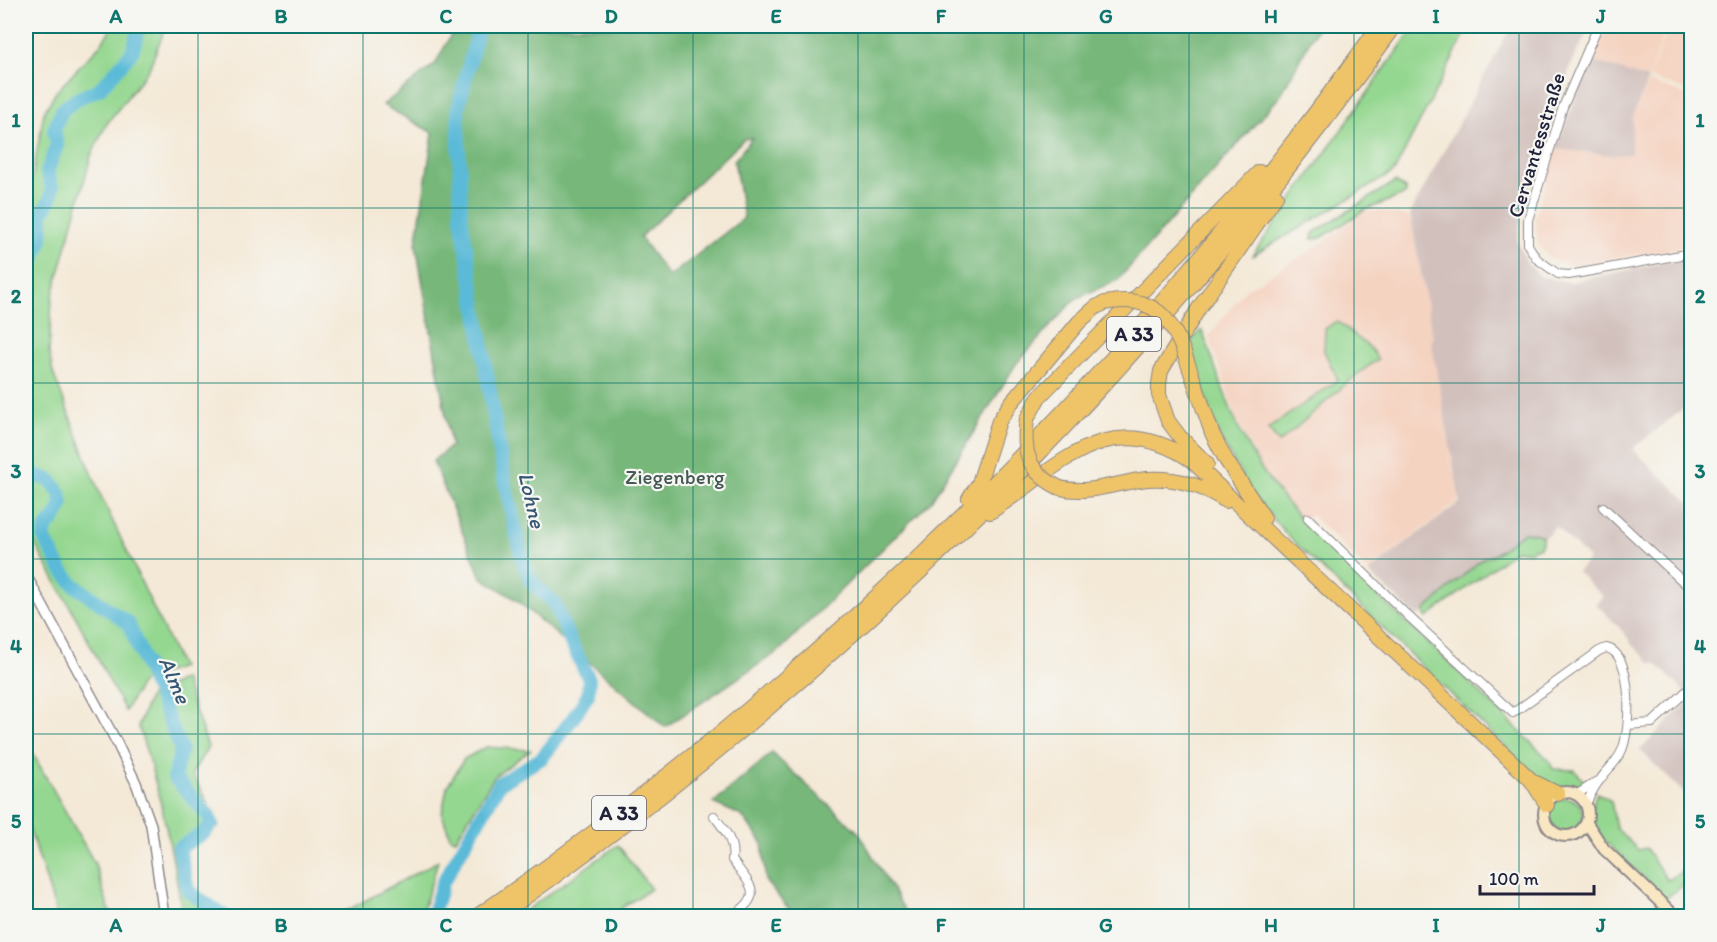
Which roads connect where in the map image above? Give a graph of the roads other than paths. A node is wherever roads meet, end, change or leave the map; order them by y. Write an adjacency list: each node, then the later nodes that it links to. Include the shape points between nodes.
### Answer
1 (1380, 26): 4 (highway, A 33)
2 (1395, 26): 5 (highway, A 33)
3 (1598, 26): 6 (street, Cervantesstraße, via 1561,112 1528,220 1528,245 1546,267 1569,275)
4 (1303, 129): 9 (highway, bridge, via 1288,137 1039,397 1027,419 1024,439 1033,467 1060,488 1085,491 1148,479 1185,482 1220,496); 10 (highway, A 33, via 1147,319)
5 (1293, 161): 9 (highway, via 1282,188 1168,356 1159,384 1162,406 1180,437); 11 (highway, A 33, via 1155,329)
6 (1692, 253)
7 (1604, 507): 13 (street)
8 (1308, 518): 16 (street, via 1513,713 1599,651 1611,648 1623,663)
9 (1264, 524): 10 (highway, bridge, via 1212,433 1172,326 1151,306 1129,300 1105,303 1091,310 1011,403 999,421 980,483); 11 (highway, via 1175,449 1122,438 1086,447); 18 (highway, via 1341,592 1383,639)
10 (951, 526): 15 (highway, A 33)
11 (966, 528): 15 (highway, A 33, via 858,630)
12 (26, 574): 27 (street, via 136,783 151,825)
13 (1692, 590)
14 (1692, 686): 16 (street, via 1652,723)
15 (759, 708): 28 (highway, A 33, via 542,872); 29 (highway, A 33, via 616,831)
16 (1628, 725): 17 (street, via 1617,761)
17 (1600, 779): 20 (street); 21 (street)
18 (1531, 780): 19 (highway); 22 (highway)
19 (1558, 794): 20 (main road); 22 (main road)
20 (1576, 795): 21 (main road)
21 (1586, 804): 24 (main road)
22 (1547, 805): 25 (main road, via 1545,818 1551,830 1563,836)
23 (714, 816): 30 (street, via 730,838 734,848 732,860 753,895 750,903)
24 (1587, 823): 25 (main road); 26 (main road)
25 (1576, 834): 26 (main road)
26 (1604, 849): 31 (main road)
27 (164, 916)
28 (477, 916)
29 (499, 916)
30 (732, 916)
31 (1675, 916)

